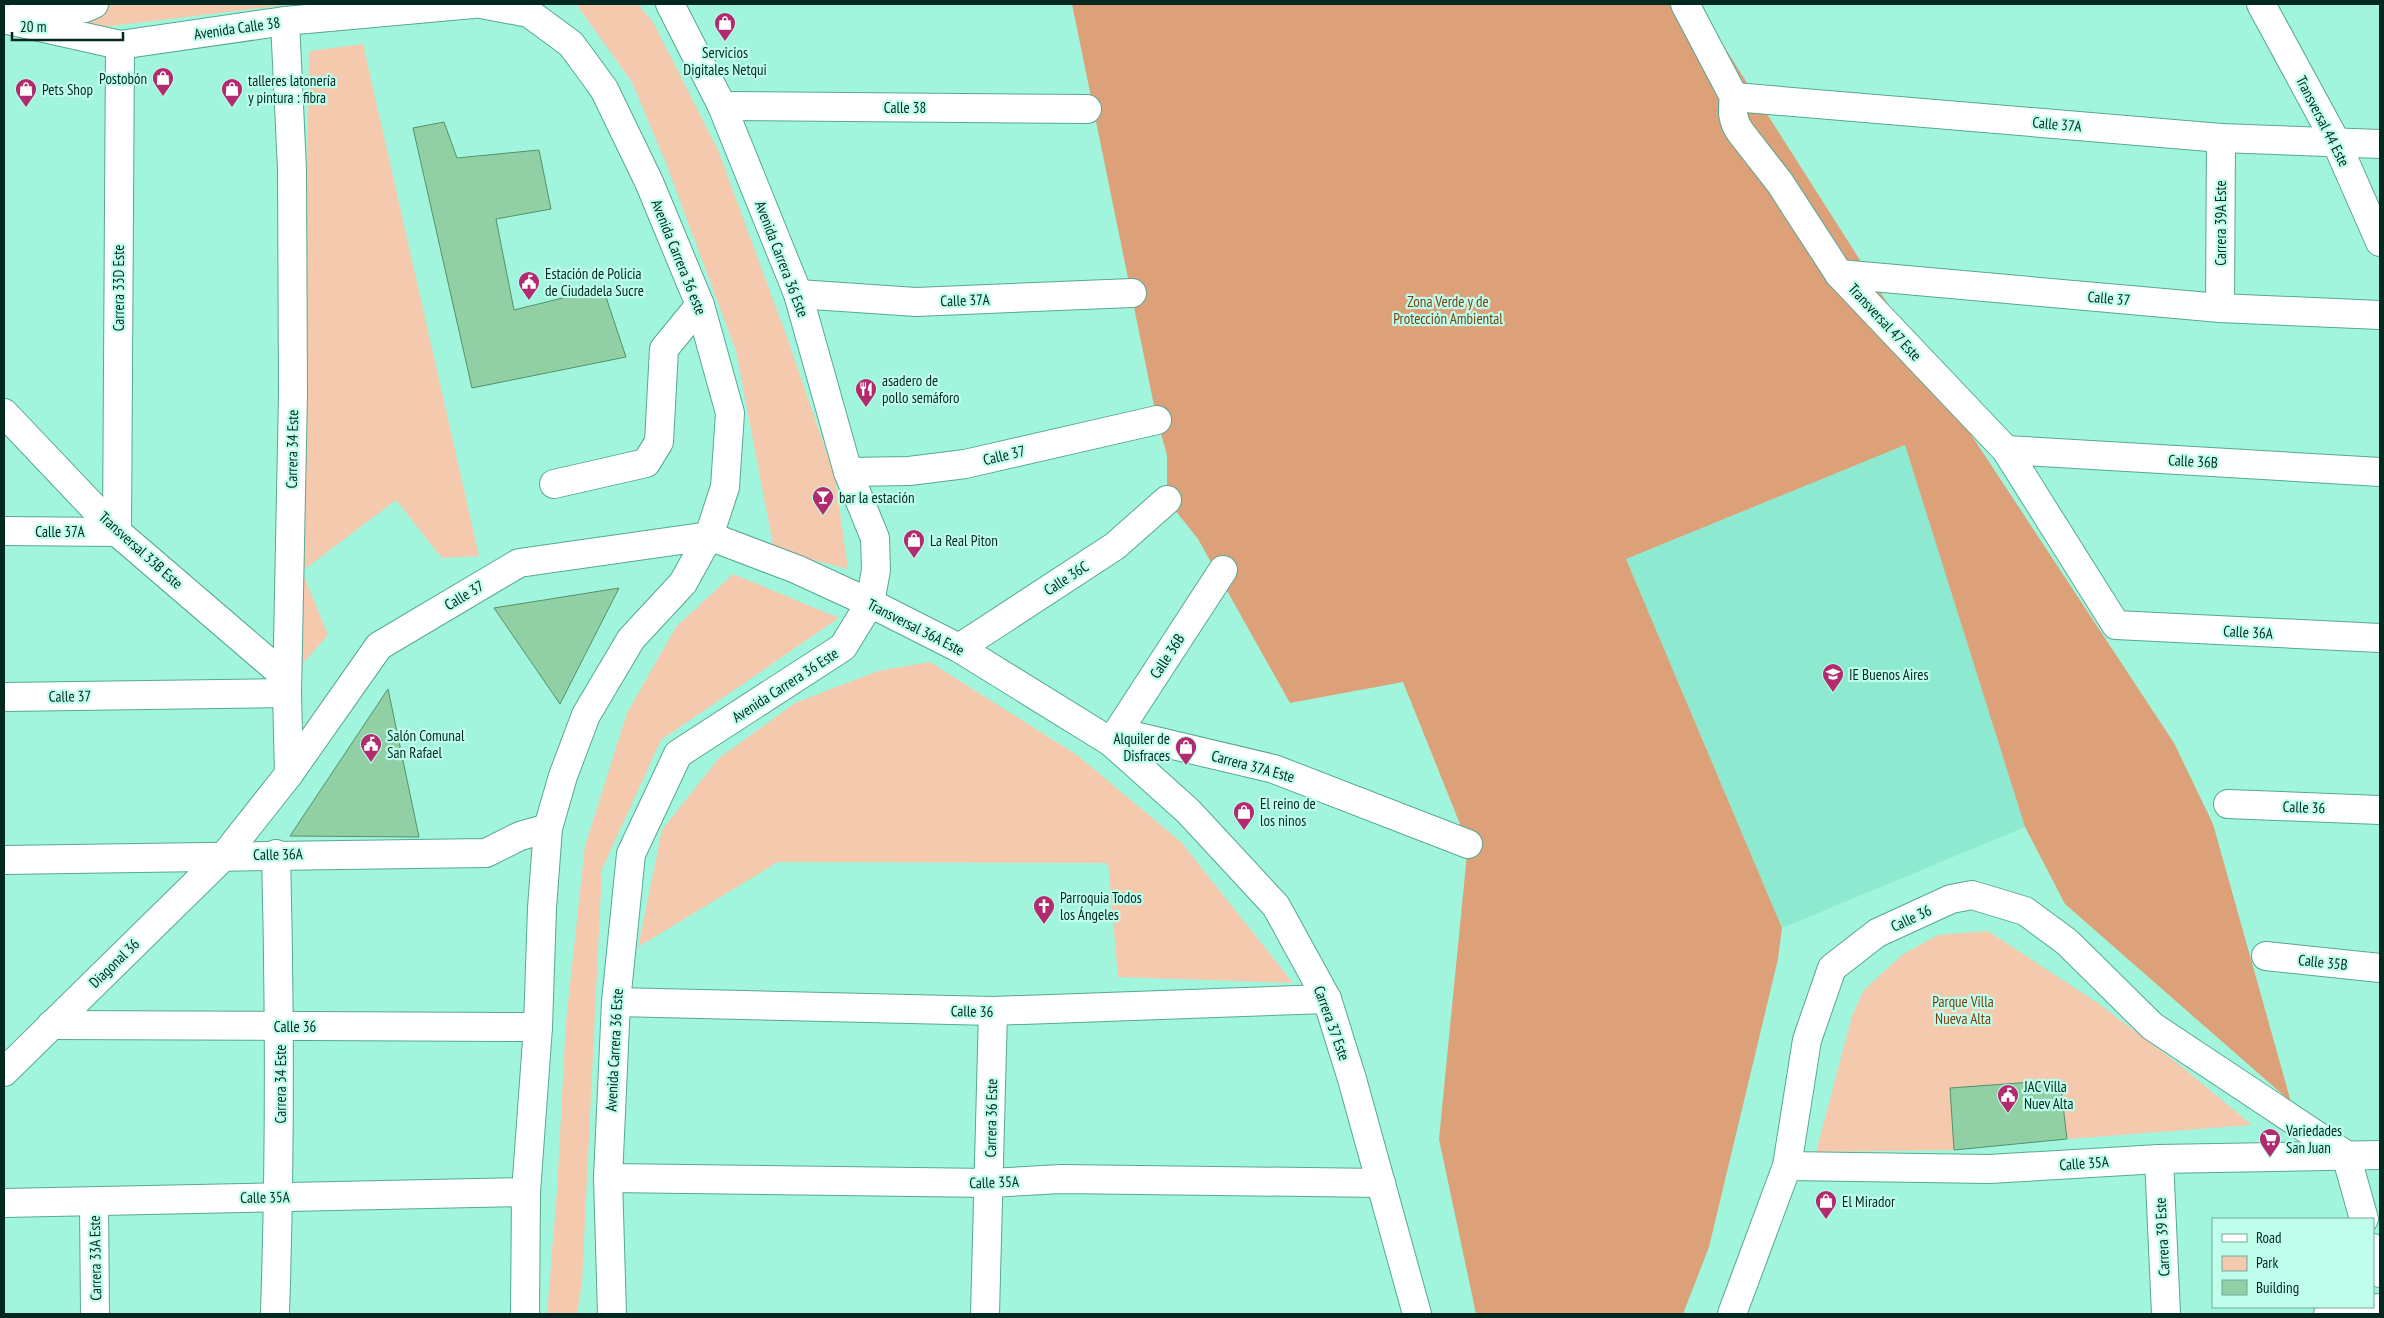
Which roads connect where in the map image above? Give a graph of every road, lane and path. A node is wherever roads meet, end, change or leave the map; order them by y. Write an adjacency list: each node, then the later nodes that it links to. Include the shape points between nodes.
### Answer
1 (94, 4): 7 (street, via 85,8)
2 (473, 4): 8 (street, Avenida Calle 38)
3 (481, 4): 20 (street, Avenida Carrera 36 este, via 529,13 571,44 604,89 649,182)
4 (670, 4): 11 (street, Avenida Carrera 36 Este)
5 (1685, 4): 10 (street, Transversal 47 Este)
6 (2261, 4): 14 (street, Transversal 44 Este)
7 (4, 18): 9 (street, Avenida Calle 38)
8 (285, 21): 9 (street, Avenida Calle 38); 38 (street, Carrera 34 Este, via 292,169 294,394)
9 (120, 45): 31 (street, Carrera 33D Este)
10 (1734, 97): 13 (street, Calle 37A); 17 (street, Transversal 47 Este, via 1732,112 1735,125 1780,183)
11 (722, 106): 12 (street, Calle 38); 19 (street, Avenida Carrera 36 Este)
12 (1087, 109)
13 (2221, 138): 14 (street, Calle 37A); 21 (street, Carrera 39A Este)
14 (2337, 144): 15 (street, Calle 37A); 16 (street, Transversal 44 Este)
15 (2380, 144)
16 (2380, 242)
17 (1839, 274): 21 (street, Calle 37); 25 (street, Transversal 47 Este)
18 (1132, 293): 19 (street, Calle 37A, via 916,302)
19 (798, 294): 26 (street, Avenida Carrera 36 Este)
20 (700, 305): 28 (street, via 664,349 659,442 646,463); 32 (street, Avenida Carrera 36 este, via 730,413 725,487)
21 (2220, 308): 22 (street, Calle 37)
22 (2380, 315)
23 (4, 413): 31 (street, Transversal 33B Este)
24 (1157, 420): 26 (street, Calle 37, via 965,464 909,471)
25 (2006, 450): 27 (street, Calle 36B); 35 (street, Transversal 47 Este)
26 (848, 472): 34 (street, Avenida Carrera 36 Este, via 875,538 876,570)
27 (2380, 472)
28 (554, 484)
29 (1168, 500): 37 (street, Calle 36C, via 1115,546)
30 (4, 531): 31 (street, Calle 37A)
31 (117, 532): 38 (street, Transversal 33B Este)
32 (709, 536): 34 (street, Transversal 36A Este); 41 (street, Calle 37, via 519,563 378,646); 44 (street, via 684,583 631,639 586,715)
33 (1223, 570): 40 (street, Calle 36B)
34 (870, 602): 37 (street, Transversal 36A Este); 52 (street, Avenida Carrera 36 Este, via 843,647 678,754 631,854)
35 (2116, 625): 36 (street, Calle 36A)
36 (2380, 638)
37 (959, 648): 40 (street, Transversal 36A Este)
38 (287, 686): 39 (street, Calle 37); 41 (street, Carrera 34 Este)
39 (4, 697)
40 (1115, 737): 45 (street, Carrera 37A Este, via 1274,769); 51 (street, Carrera 37 Este, via 1188,810 1276,906)
41 (288, 774): 47 (street)
42 (2228, 804): 43 (street, Calle 36)
43 (2380, 810)
44 (548, 828): 46 (street, Calle 36A, via 520,836 486,853); 56 (street)
45 (1468, 844)
46 (276, 854): 47 (street, Calle 36A); 55 (street, Carrera 34 Este)
47 (225, 855): 48 (street, Calle 36A); 54 (street, Diagonal 36)
48 (4, 860)
49 (2266, 956): 50 (street, Calle 35B)
50 (2380, 968)
51 (1327, 999): 53 (street, Calle 36); 64 (street, Carrera 37 Este)
52 (616, 1002): 53 (street, Calle 36); 62 (street, Avenida Carrera 36 Este)
53 (993, 1011): 63 (street, Carrera 36 Este)
54 (51, 1025): 55 (street, Calle 36); 57 (street, Diagonal 36)
55 (280, 1026): 56 (street, Calle 36); 66 (street, Carrera 34 Este)
56 (538, 1027): 65 (street)
57 (4, 1072)
58 (2346, 1155): 59 (street, Calle 35A); 60 (street, Calle 35A); 61 (street, Calle 36, via 2152,1026 2050,928 2025,911 1999,901 1972,896 1951,899 1878,933 1832,968 1806,1040); 69 (street)
59 (2380, 1155)
60 (2159, 1159): 61 (street, Calle 35A, via 1989,1169); 80 (street, Carrera 39 Este)
61 (1787, 1166): 79 (street)
62 (608, 1178): 63 (street, Calle 35A); 76 (street, Avenida Carrera 36 Este)
63 (990, 1183): 64 (street, Calle 35A, via 1061,1179); 77 (street, Carrera 36 Este)
64 (1381, 1183): 78 (street, Carrera 37 Este)
65 (526, 1192): 66 (street, Calle 35A); 75 (street)
66 (279, 1197): 67 (street, Calle 35A); 74 (street, Carrera 34 Este)
67 (94, 1202): 68 (street, Calle 35A); 73 (street, Carrera 33A Este)
68 (4, 1203)
69 (2364, 1218)
70 (2374, 1252): 71 (street)
71 (2380, 1273)
72 (2380, 1308): 81 (street)
73 (95, 1314)
74 (275, 1314)
75 (525, 1314)
76 (612, 1314)
77 (985, 1314)
78 (1417, 1314)
79 (1732, 1314)
80 (2166, 1314)
81 (2328, 1314)

